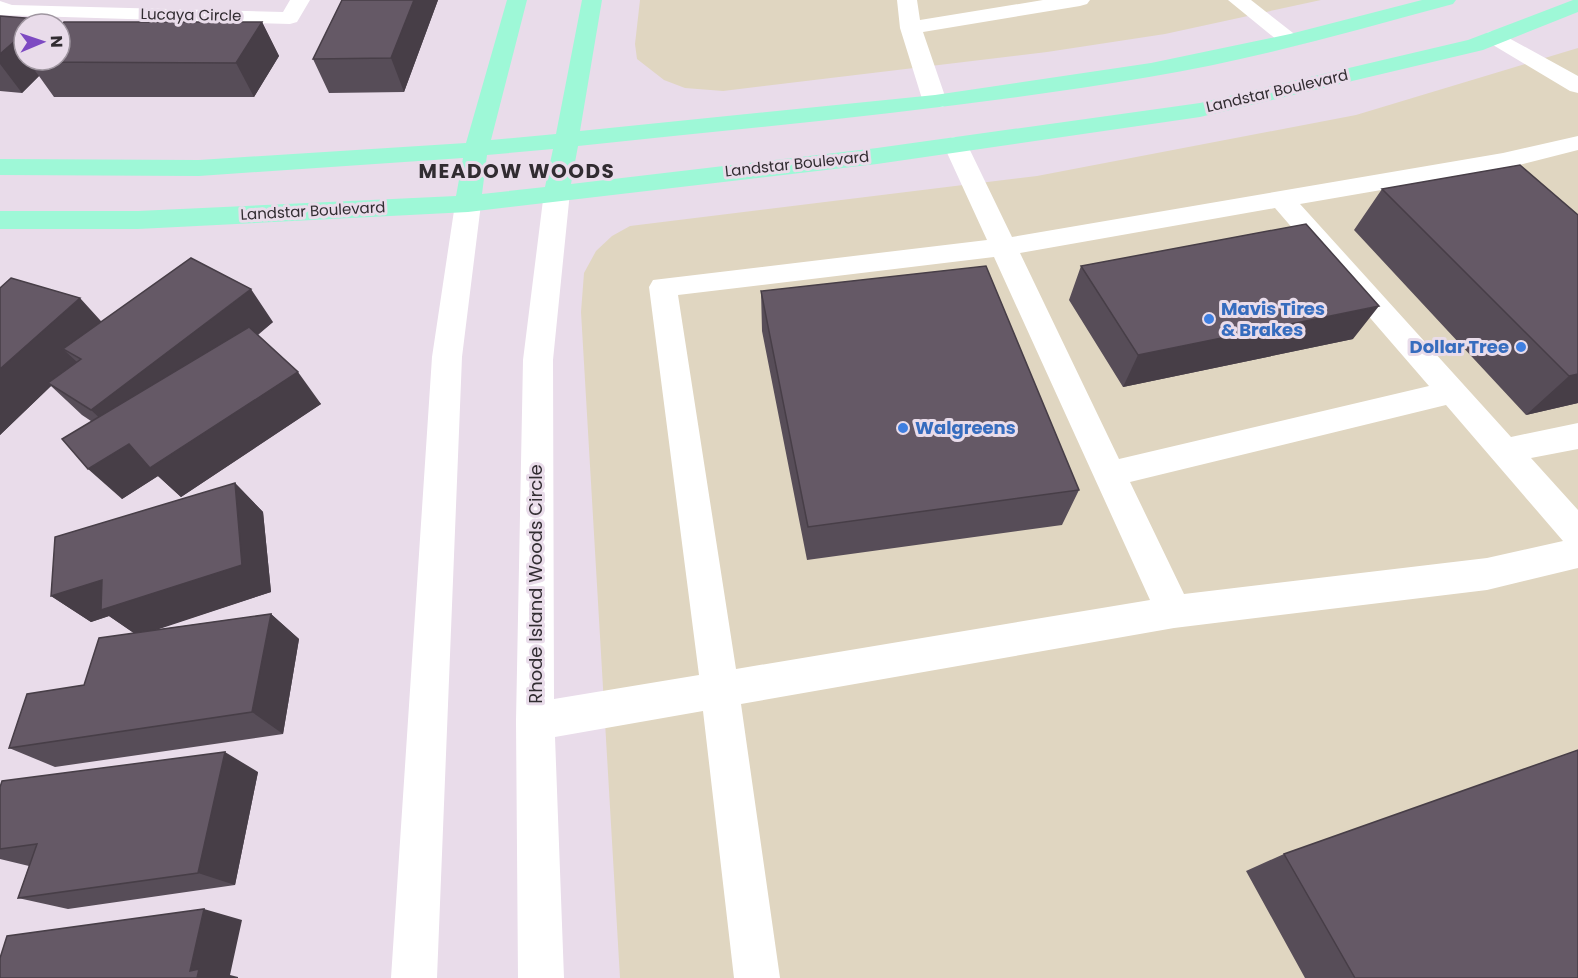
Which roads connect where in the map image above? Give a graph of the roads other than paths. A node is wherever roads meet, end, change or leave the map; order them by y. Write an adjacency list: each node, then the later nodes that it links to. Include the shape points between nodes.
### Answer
1 (300, 0): 9 (street, Lucaya Circle, via 290,18 8,11)
2 (517, 0): 18 (main road)
3 (592, 0): 15 (main road)
4 (907, 0): 10 (street)
5 (1238, 0): 12 (street)
6 (1446, 0): 12 (main road)
7 (1064, 1): 10 (street)
8 (1578, 5): 11 (main road, Landstar Boulevard)
9 (0, 7)
10 (911, 28): 14 (street)
11 (1496, 37): 13 (street); 17 (main road, Landstar Boulevard, via 1200,110)
12 (1291, 40): 14 (main road, via 1151,70)
13 (1578, 86)
14 (935, 102): 15 (main road)
15 (567, 141): 18 (main road); 22 (main road)
16 (1578, 143): 19 (street)
17 (955, 144): 22 (main road, Landstar Boulevard); 26 (street)
18 (476, 150): 20 (main road, via 199,168); 24 (main road)
19 (1503, 161): 21 (street); 23 (street)
20 (0, 167)
21 (1531, 182)
22 (556, 192): 24 (main road, Landstar Boulevard); 35 (street, Rhode Island Woods Circle, via 537,360)
23 (1281, 199): 26 (street); 27 (street)
24 (468, 204): 25 (main road, Landstar Boulevard, via 138,220); 36 (street, via 447,357)
25 (0, 220)
26 (1003, 247): 30 (street); 34 (street, via 663,287)
27 (1452, 392): 29 (street); 30 (street)
28 (1578, 436): 29 (street)
29 (1504, 451): 31 (street)
30 (1110, 474): 33 (street)
31 (1578, 534)
32 (1578, 553): 33 (street, via 1487,574)
33 (1174, 612): 34 (street)
34 (720, 689): 35 (street); 38 (street)
35 (535, 721): 37 (street, Rhode Island Woods Circle)
36 (414, 978)
37 (541, 978)
38 (757, 978)

